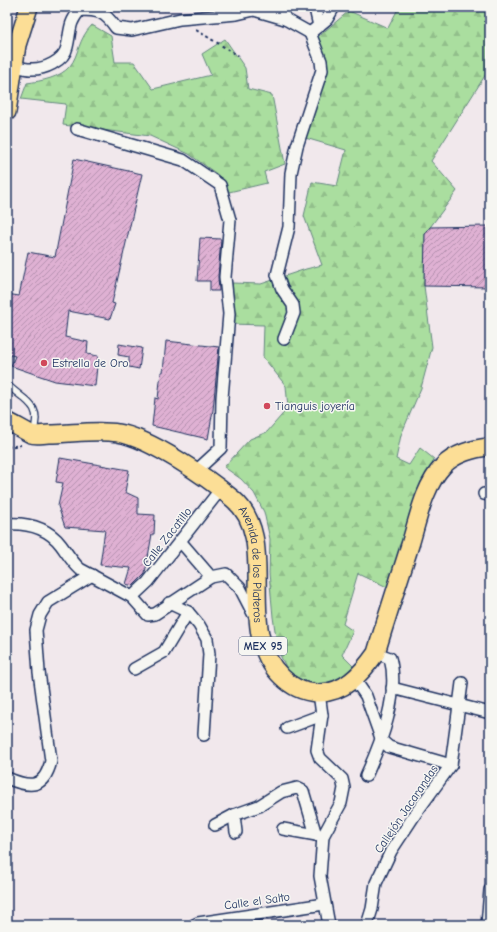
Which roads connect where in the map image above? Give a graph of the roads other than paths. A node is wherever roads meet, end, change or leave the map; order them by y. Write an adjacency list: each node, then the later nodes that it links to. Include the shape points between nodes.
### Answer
1 (29, 7): 8 (main road, via 17,46)
2 (281, 7): 6 (street)
3 (317, 7): 7 (street)
4 (334, 7): 7 (street, via 331,14)
5 (220, 11): 6 (street, via 237,14 254,10); 8 (street, via 132,30 116,28 103,13 96,10 80,10 72,20 67,48 63,55 50,66 31,69)
6 (285, 19): 7 (street)
7 (315, 30): 11 (street, via 322,70 297,146 291,173 289,228 277,275 282,289 293,305 294,313)
8 (15, 66): 9 (main road)
9 (7, 112)
10 (77, 129): 16 (street, via 183,160 220,185 230,220 225,277 229,314 221,448)
11 (284, 339)
12 (7, 384): 14 (lane, via 15,393 27,399 34,408 36,419)
13 (7, 420): 14 (main road)
14 (32, 435): 16 (main road, Avenida de los Plateros / MEX 95, via 119,433 160,450)
15 (490, 448): 26 (main road, Avenida de los Plateros / MEX 95, via 470,450 461,454 444,465 436,474 420,514)
16 (196, 471): 17 (main road, Avenida de los Plateros / MEX 95)
17 (220, 490): 19 (street, Calle Zacatillo); 25 (main road, Avenida de los Plateros / MEX 95, via 234,500 252,531 257,561)
18 (7, 524): 20 (street, via 30,525 44,530 60,543 77,567)
19 (180, 541): 21 (street); 22 (street, Calle Zacatillo, via 148,582)
20 (92, 575): 22 (street); 40 (street, via 48,602 40,615 36,630 38,672 51,761 47,776 38,783 24,785)
21 (211, 577): 23 (street); 25 (street, via 226,574 240,588)
22 (132, 597): 23 (street, via 148,615 155,614)
23 (169, 603): 24 (street)
24 (188, 612): 27 (street, via 164,652); 36 (street, via 207,639 209,654)
25 (256, 619): 31 (main road, Avenida de los Plateros / MEX 95, via 261,642 272,667 290,685)
26 (383, 655): 28 (main road, Avenida de los Plateros / MEX 95); 30 (street, via 393,666)
27 (134, 669)
28 (355, 680): 31 (main road, Avenida de los Plateros / MEX 95, via 335,690); 37 (street, via 366,696)
29 (462, 683): 32 (street, Callejón Jacarandas)
30 (392, 688): 32 (street); 37 (street)
31 (320, 693): 34 (street)
32 (459, 705): 33 (street); 38 (street, Callejón Jacarandas)
33 (490, 714)
34 (322, 715): 35 (street); 45 (street, via 317,750 320,758 342,779 344,788 341,803)
35 (287, 728)
36 (204, 735)
37 (382, 741): 38 (street, via 389,747); 39 (street)
38 (451, 765): 50 (street, Callejón Jacarandas, via 391,851 376,882)
39 (366, 776)
40 (7, 778)
41 (234, 815): 42 (street); 44 (street); 45 (street, via 259,806 281,792 297,788 303,791)
42 (216, 826)
43 (283, 829): 45 (street)
44 (236, 832)
45 (319, 835): 47 (street)
46 (490, 890): 51 (street)
47 (324, 904): 48 (street, Calle el Salto); 49 (street)
48 (194, 925)
49 (329, 925)
50 (367, 925)
51 (487, 925)

